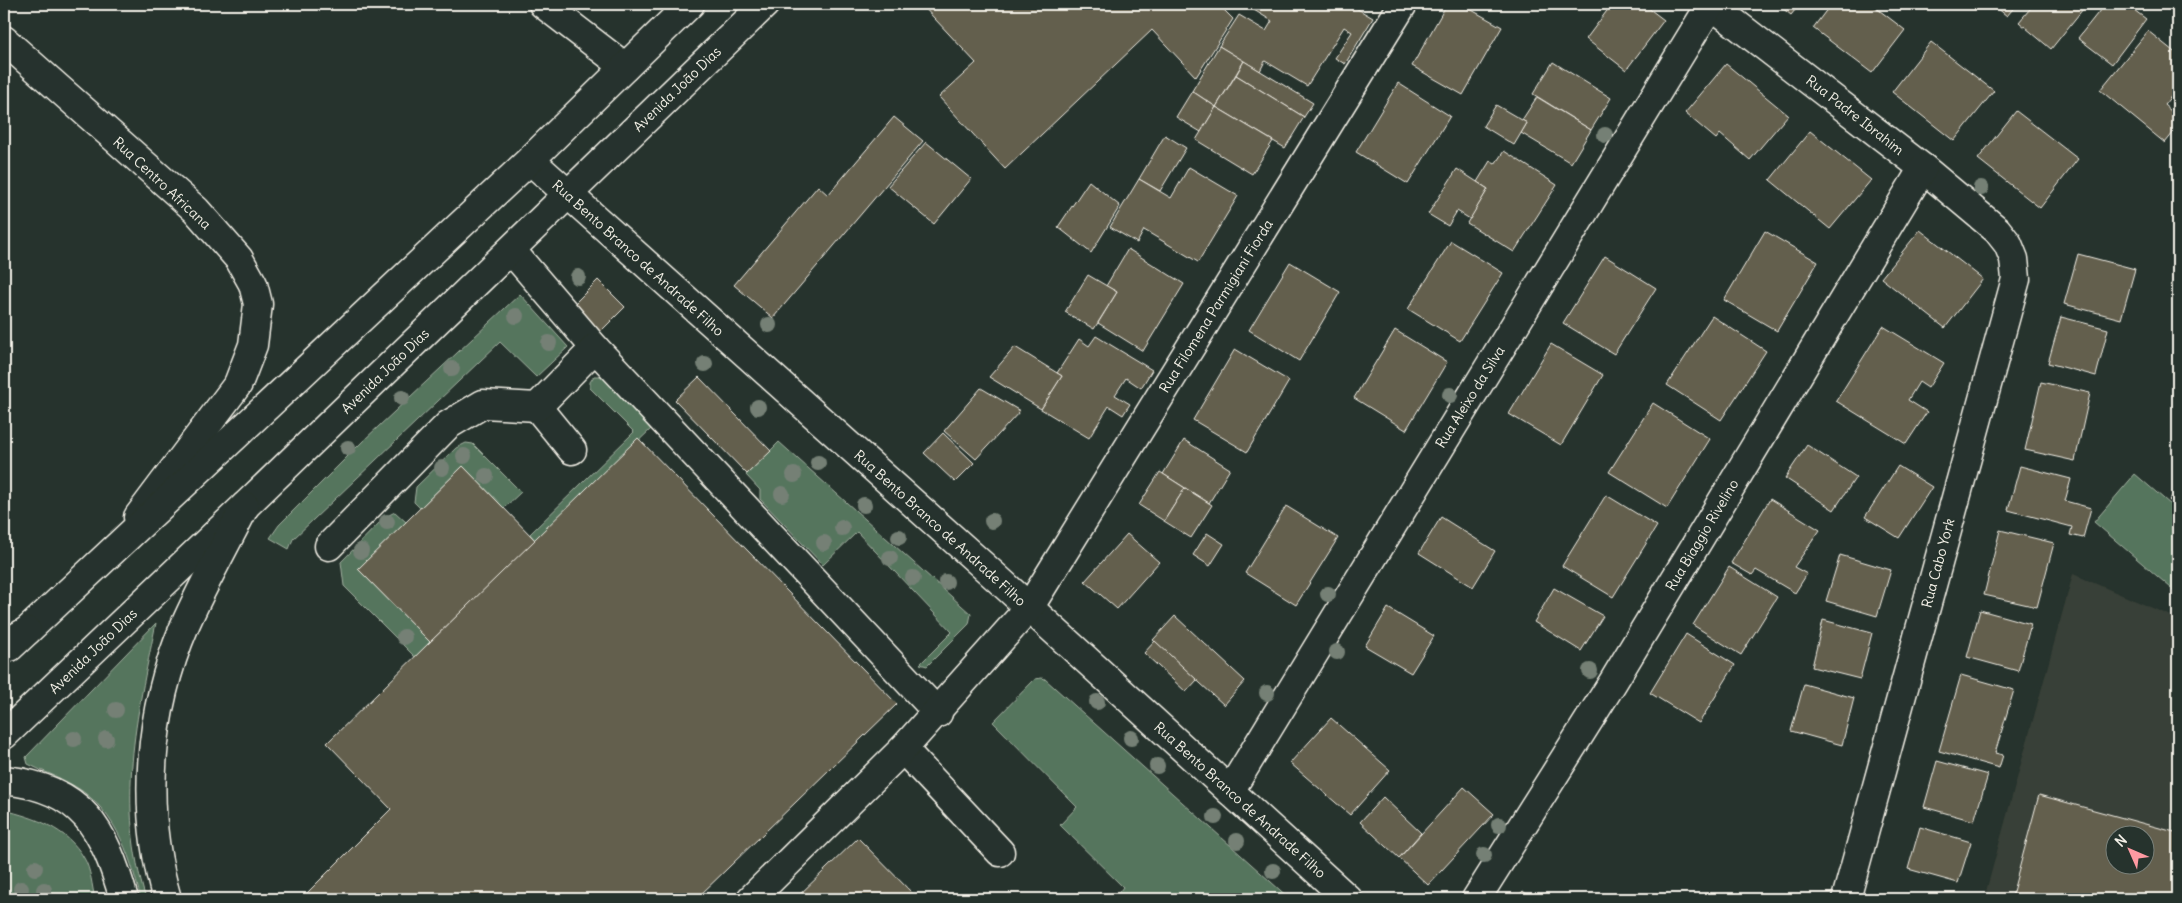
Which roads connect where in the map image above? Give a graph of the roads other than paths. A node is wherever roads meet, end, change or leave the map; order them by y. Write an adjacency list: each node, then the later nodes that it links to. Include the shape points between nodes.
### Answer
1 (690, 4): 7 (main road)
2 (765, 4): 10 (main road, Avenida João Dias)
3 (1403, 4): 19 (main road, Rua Filomena Parmigiani Fiorda)
4 (1711, 4): 9 (main road, Rua Padre Ibrahim); 27 (main road, Rua Aleixo da Silva)
5 (561, 9): 7 (main road)
6 (4, 40): 18 (main road, Rua Centro Africana, via 196,210 239,259 253,284 258,304 253,345 238,384)
7 (625, 67): 8 (main road)
8 (530, 160): 10 (main road, Rua Bento Branco de Andrade Filho); 18 (main road)
9 (1923, 168): 11 (main road, Rua Padre Ibrahim); 33 (main road, Rua Biaggio Rivelino, via 1613,682)
10 (568, 195): 12 (main road, Avenida João Dias); 19 (main road, Rua Bento Branco de Andrade Filho)
11 (1997, 230): 34 (main road, Rua Cabo York, via 2014,259 2016,279)
12 (510, 250): 13 (main road); 16 (main road, Avenida João Dias)
13 (595, 348): 14 (main road); 23 (main road)
14 (537, 407): 15 (main road); 17 (main road, via 483,404 453,421)
15 (572, 450)
16 (245, 506): 24 (main road, Avenida João Dias); 30 (main road, via 185,625 164,688 152,750 151,803)
17 (329, 546)
18 (110, 554): 20 (main road)
19 (1029, 608): 23 (main road, Rua Filomena Parmigiani Fiorda); 27 (main road, Rua Bento Branco de Andrade Filho)
20 (27, 631): 21 (main road); 22 (main road)
21 (4, 645)
22 (4, 653)
23 (938, 713): 25 (main road, Rua Filomena Parmigiani Fiorda)
24 (4, 735)
25 (903, 750): 28 (main road); 31 (main road, Rua Filomena Parmigiani Fiorda)
26 (4, 780): 29 (main road, via 54,791 82,812 98,829 112,859)
27 (1230, 790): 32 (main road, Rua Bento Branco de Andrade Filho)
28 (1000, 852)
29 (124, 899)
30 (167, 899)
31 (751, 899)
32 (1348, 899)
33 (1476, 899)
34 (1846, 899)

